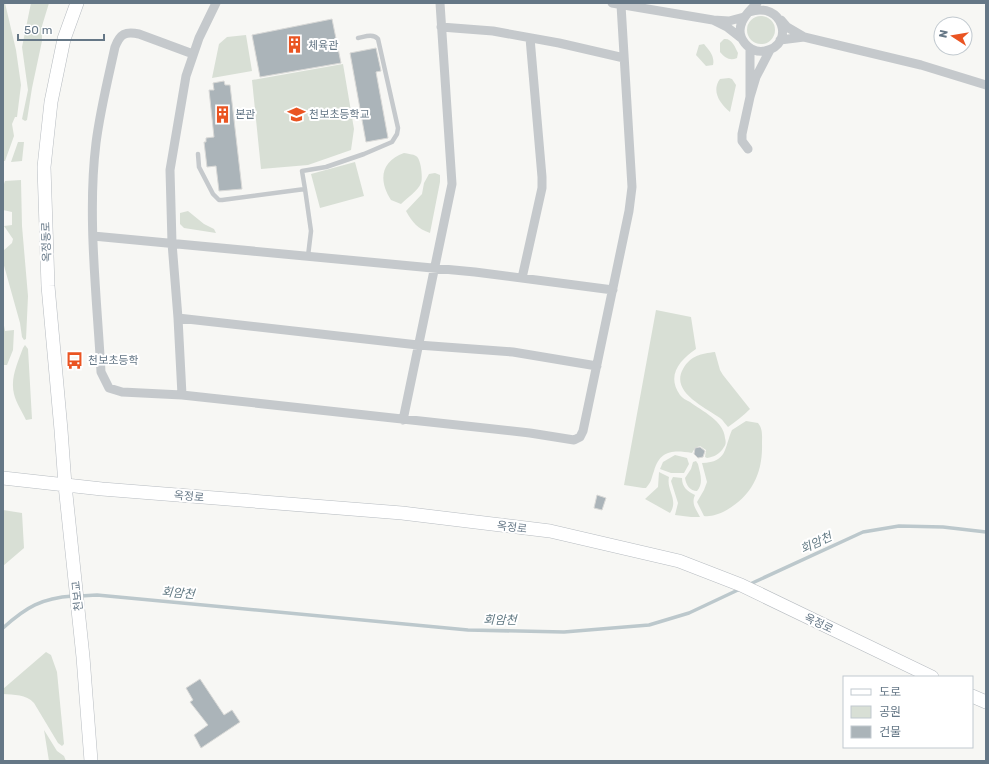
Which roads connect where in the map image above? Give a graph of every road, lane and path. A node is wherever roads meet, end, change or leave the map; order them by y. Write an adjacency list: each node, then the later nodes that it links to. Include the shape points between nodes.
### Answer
1 (77, 3): 37 (main road, 옥정동로, via 64,39 51,102 44,167 48,286)
2 (216, 3): 18 (street, via 203,28)
3 (440, 3): 10 (street)
4 (757, 3): 7 (street)
5 (774, 3): 8 (street)
6 (617, 4): 9 (street); 19 (street)
7 (747, 14): 8 (street, via 763,8); 9 (street, via 729,21); 14 (street, via 741,23)
8 (778, 17): 11 (street, via 787,27); 15 (street, via 783,27)
9 (713, 20): 14 (street)
10 (441, 27): 13 (street, via 493,31); 28 (street, via 452,179)
11 (804, 37): 15 (street); 20 (street)
12 (358, 38): 24 (lane, via 372,36 378,39 398,128 397,134 392,142 364,154 326,167 302,171)
13 (530, 38): 19 (street); 29 (street, via 542,188)
14 (741, 38): 16 (street)
15 (780, 40): 17 (street)
16 (750, 48): 17 (street, via 757,51); 21 (street)
17 (770, 50): 21 (street, via 756,77)
18 (194, 54): 25 (street, via 134,33 126,33 119,38 100,114 96,144); 26 (street, via 184,83 170,170)
19 (624, 58): 30 (street, via 632,187 630,211)
20 (986, 85)
21 (750, 97): 22 (street, via 742,134 742,142)
22 (748, 149)
23 (198, 154): 24 (lane, via 199,167 218,200)
24 (305, 189): 27 (lane, via 311,230)
25 (93, 236): 26 (street); 34 (street, via 101,372 109,388 122,392)
26 (172, 243): 27 (street); 31 (street)
27 (308, 256): 28 (street)
28 (433, 268): 29 (street); 32 (street)
29 (522, 278): 30 (street)
30 (613, 290): 33 (street)
31 (178, 318): 32 (street); 34 (street)
32 (418, 345): 33 (street, via 513,352); 35 (street)
33 (597, 366): 35 (street, via 583,431 580,437 574,440)
34 (182, 395): 35 (street)
35 (403, 420)
36 (3, 478): 37 (main road, 옥정로)
37 (65, 485): 38 (main road, 옥정로, via 402,514 550,531 680,561 741,585); 41 (main road, 천보교)
38 (930, 676)
39 (973, 696): 40 (main road)
40 (986, 702)
41 (91, 761)

